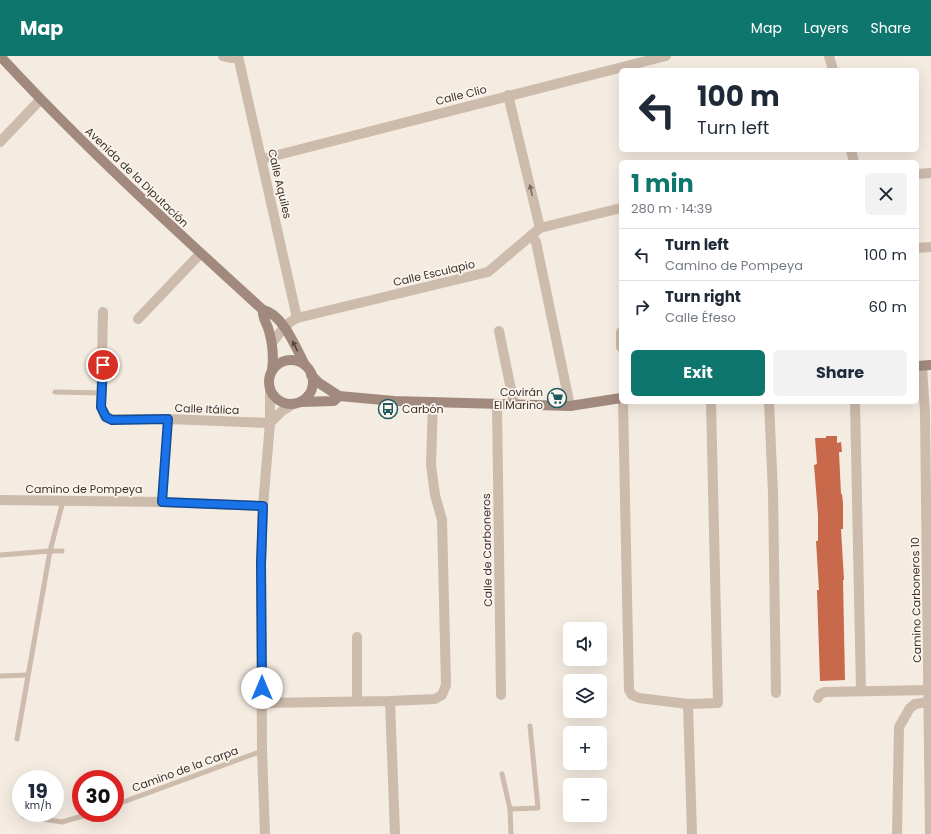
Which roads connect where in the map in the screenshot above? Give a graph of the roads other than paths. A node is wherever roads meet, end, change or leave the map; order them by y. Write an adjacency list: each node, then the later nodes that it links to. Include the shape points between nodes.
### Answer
1 (0, 56): 8 (street, Avenida de la Diputación)
2 (224, 56): 5 (street)
3 (666, 56): 7 (street, Calle Clio)
4 (829, 56): 6 (street)
5 (238, 57): 10 (street, Calle Aquiles)
6 (832, 68)
7 (508, 95): 10 (street, Calle Clio); 14 (street, one-way to 7)
8 (40, 100): 9 (street); 18 (street, Avenida de la Diputación)
9 (0, 142)
10 (262, 159): 21 (street, Calle Aquiles)
11 (931, 173): 12 (street)
12 (919, 174)
13 (619, 208): 14 (street, Calle Esculapio)
14 (540, 228): 15 (street, Calle Esculapio)
15 (531, 235): 21 (street, Calle Esculapio, via 488,272); 43 (street, via 536,242)
16 (931, 247): 17 (street)
17 (919, 248)
18 (200, 254): 19 (street, Avenida de la Diputación); 22 (street)
19 (263, 310): 23 (street, Avenida de la Diputación, via 269,311); 25 (street)
20 (103, 312): 32 (street, Calle Itálica)
21 (297, 318): 23 (street, Calle Esculapio)
22 (138, 319)
23 (284, 327): 25 (street, Calle Esculapio); 26 (street, Avenida de la Diputación, one-way to 23)
24 (499, 331): 38 (street)
25 (272, 343): 28 (street)
26 (305, 365): 28 (street, via 287,360); 29 (street)
27 (923, 366): 56 (street, Camino Carboneros 10)
28 (272, 370): 30 (street)
29 (312, 375): 33 (street); 35 (street, via 312,387 306,398)
30 (270, 388): 35 (street, via 282,402); 45 (street)
31 (55, 392): 32 (lane)
32 (102, 392): 44 (street, Calle Itálica, via 102,411 108,418)
33 (339, 396): 35 (street, via 334,400); 36 (street)
34 (619, 398): 43 (street)
35 (297, 402): 45 (street, via 282,411)
36 (433, 402): 37 (street); 61 (street, via 431,465 442,520 445,689 442,695 435,699)
37 (497, 404): 38 (street); 59 (street, Calle de Carboneros)
38 (514, 404): 43 (street)
39 (623, 404): 65 (street, via 628,687 632,696)
40 (711, 404): 65 (street, via 718,703)
41 (769, 404): 58 (street)
42 (855, 404): 57 (street)
43 (570, 406)
44 (168, 419): 45 (street, Calle Itálica); 48 (lane)
45 (270, 423): 49 (street)
46 (0, 500): 47 (street, Camino de Pompeya)
47 (63, 501): 48 (street, Camino de Pompeya); 51 (lane)
48 (162, 502): 49 (street, Camino de Pompeya)
49 (263, 506): 64 (street)
50 (62, 551): 51 (lane)
51 (50, 552): 52 (lane); 54 (lane)
52 (0, 555)
53 (357, 637): 62 (street)
54 (28, 675): 55 (lane); 67 (lane)
55 (0, 676)
56 (929, 690): 57 (street); 63 (street, Camino Carboneros 10)
57 (861, 691): 60 (street, via 825,692)
58 (776, 693)
59 (501, 695)
60 (818, 698)
61 (390, 701): 62 (street); 74 (street)
62 (357, 702): 64 (street)
63 (929, 702): 78 (street, via 921,702 910,708 899,727); 79 (street, Camino Carboneros 10)
64 (262, 703): 68 (street)
65 (688, 708): 77 (street)
66 (530, 726): 72 (lane, via 538,808)
67 (17, 739)
68 (262, 751): 71 (lane, Camino de la Carpa); 73 (street)
69 (502, 774): 72 (lane)
70 (400, 790): 75 (street)
71 (124, 802)
72 (510, 809): 76 (lane)
73 (265, 834)
74 (395, 834)
75 (402, 834)
76 (511, 834)
77 (692, 834)
78 (897, 834)
79 (930, 834)

